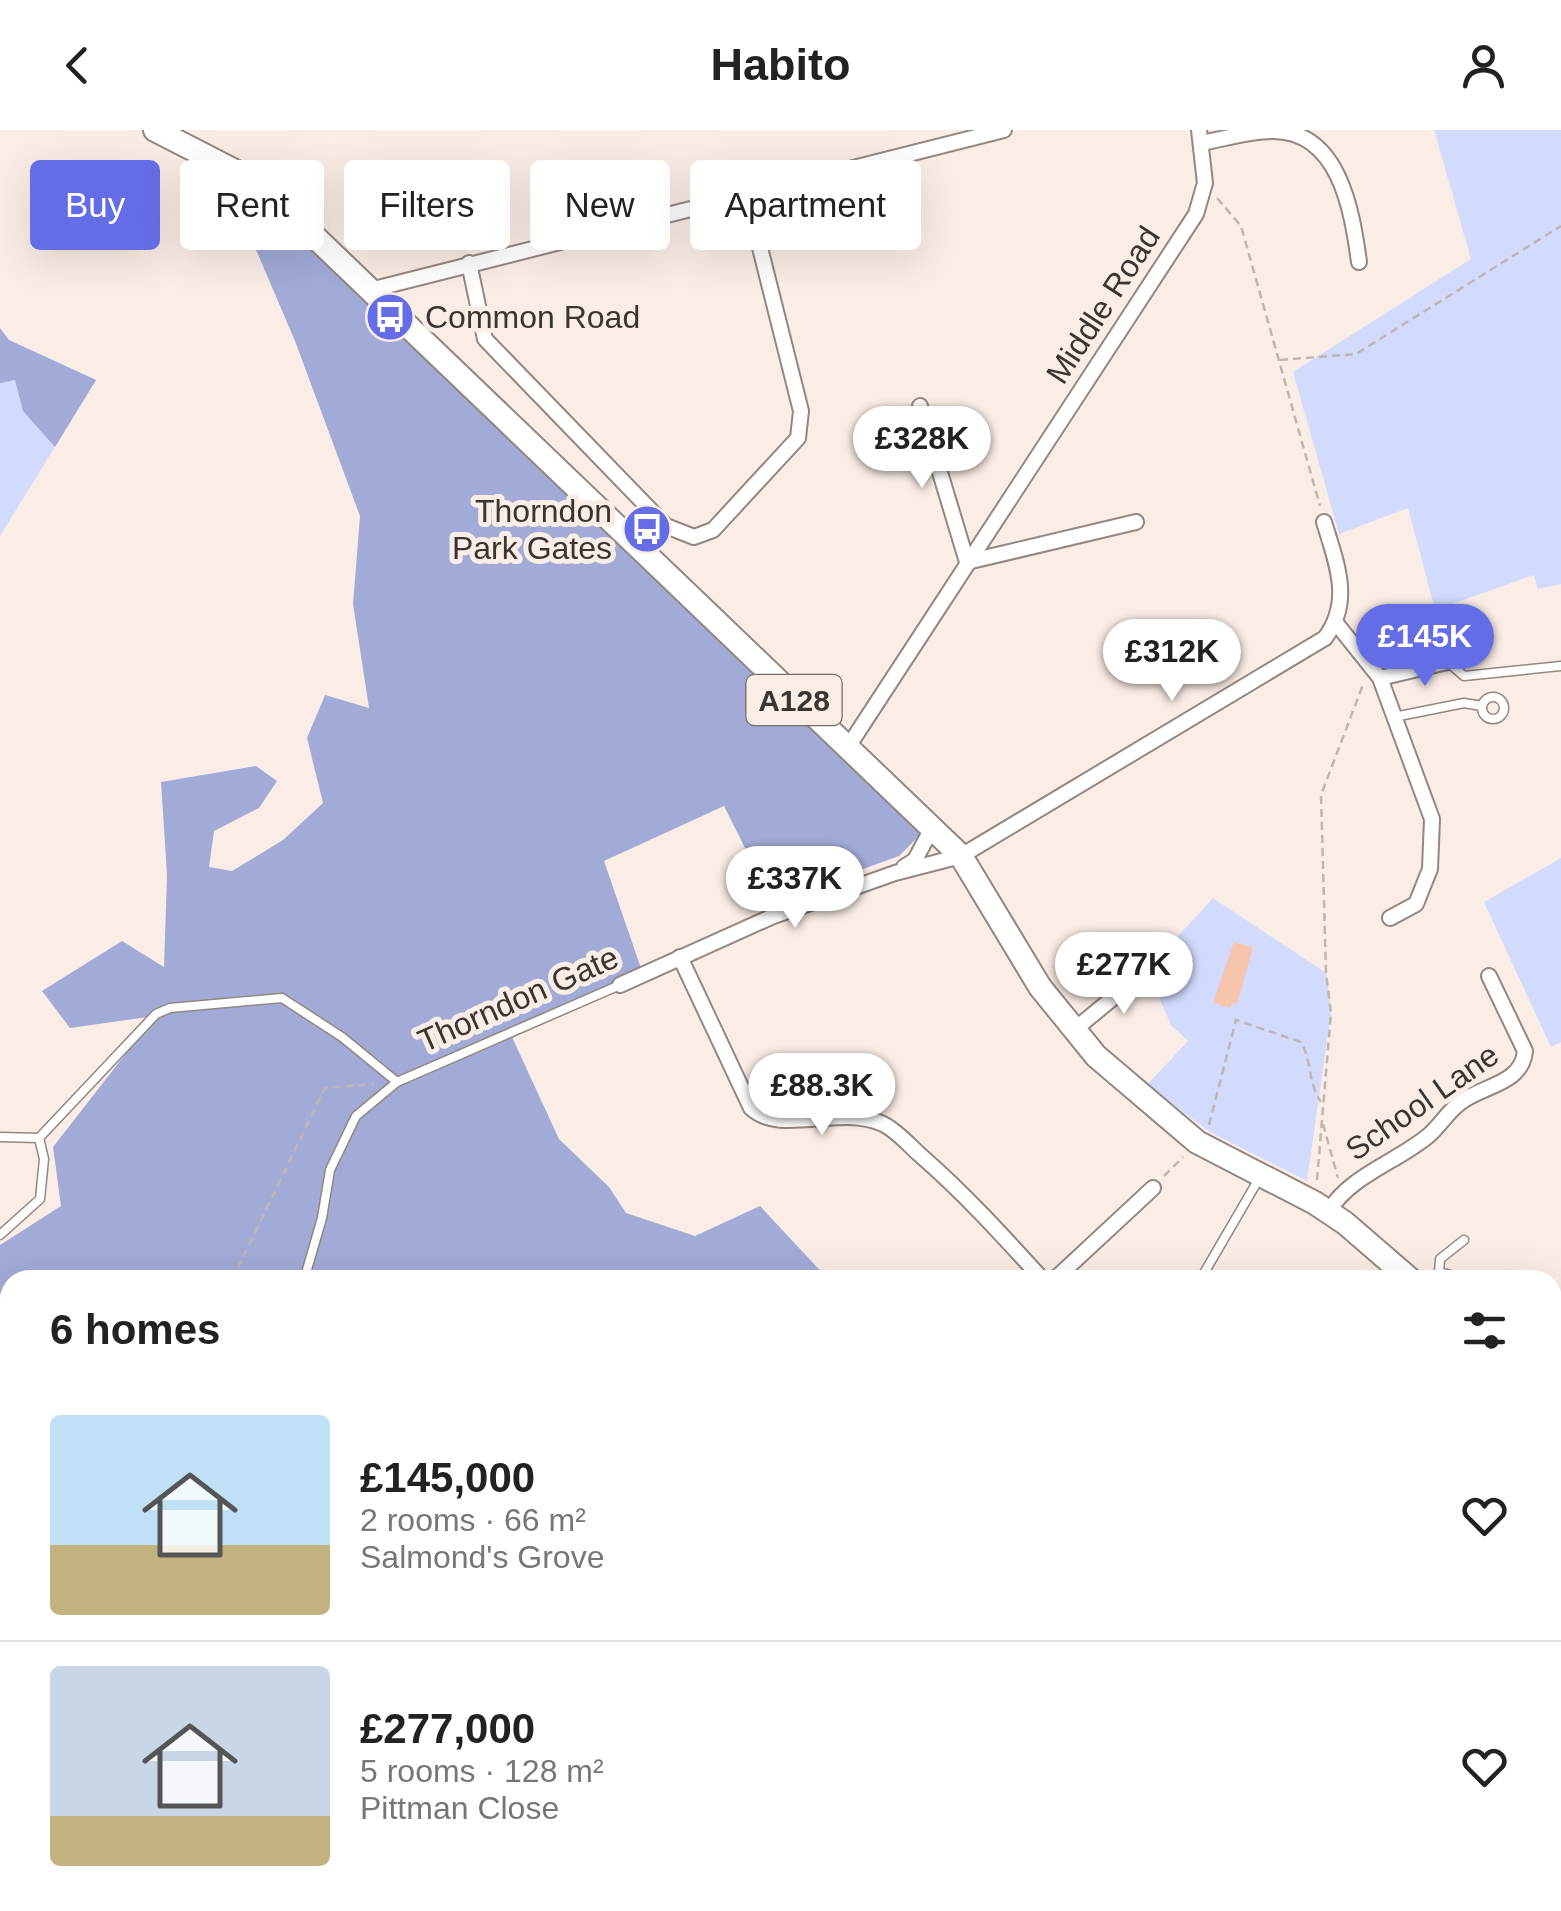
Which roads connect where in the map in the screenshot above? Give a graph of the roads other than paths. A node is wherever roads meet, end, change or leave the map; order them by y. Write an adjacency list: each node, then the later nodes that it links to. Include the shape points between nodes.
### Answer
1 (155, 130): 10 (main road, A128, via 235,171)
2 (1004, 130): 5 (street)
3 (1299, 132): 4 (street); 8 (street, via 1335,166)
4 (1200, 136): 14 (street, Middle Road, via 1204,184 1196,214)
5 (887, 160)
6 (530, 248): 9 (street)
7 (761, 250): 9 (street, via 801,411 798,438 713,530 694,537 666,526 485,340)
8 (1359, 262)
9 (470, 263): 10 (street)
10 (370, 290): 21 (main road, A128)
11 (920, 406): 14 (street)
12 (1136, 522): 14 (street)
13 (1324, 522): 15 (street, via 1340,578)
14 (967, 562): 21 (street, Middle Road)
15 (1336, 624): 18 (street); 23 (street, Thorndon Gate, via 1325,638)
16 (1454, 660): 17 (lane, via 1464,676); 18 (street)
17 (1561, 666)
18 (1380, 678): 20 (street)
19 (1482, 706): 20 (lane, via 1464,703)
20 (1394, 717): 25 (street, via 1432,819 1430,869 1416,904)
21 (846, 750): 22 (main road, A128)
22 (932, 828): 23 (main road, A128); 24 (street, via 915,860)
23 (961, 856): 24 (street, Thorndon Gate); 30 (main road, A128, via 1040,988)
24 (895, 873): 26 (street, Thorndon Gate)
25 (1390, 918)
26 (680, 956): 29 (street, Thorndon Gate); 40 (street, via 751,1108 762,1118 834,1114 886,1125 957,1187)
27 (1146, 970): 30 (street)
28 (1489, 976): 36 (street, School Lane, via 1525,1051 1524,1064 1460,1102 1428,1136)
29 (620, 985): 31 (lane, Thorndon Gate)
30 (1074, 1030): 34 (main road, A128, via 1145,1101 1200,1144)
31 (397, 1082): 33 (lane, Thorndon Gate, via 282,998 170,1008 156,1014); 39 (lane, via 356,1116 338,1152)
32 (0, 1137): 33 (lane)
33 (40, 1138): 37 (lane, via 40,1199)
34 (1260, 1178): 36 (main road, A128); 42 (lane)
35 (1153, 1188): 41 (street)
36 (1322, 1207): 43 (main road, A128)
37 (0, 1235)
38 (1464, 1240): 44 (lane, via 1440,1259)
39 (307, 1270)
40 (1034, 1270)
41 (1065, 1270)
42 (1206, 1270)
43 (1399, 1270)
44 (1440, 1270)

